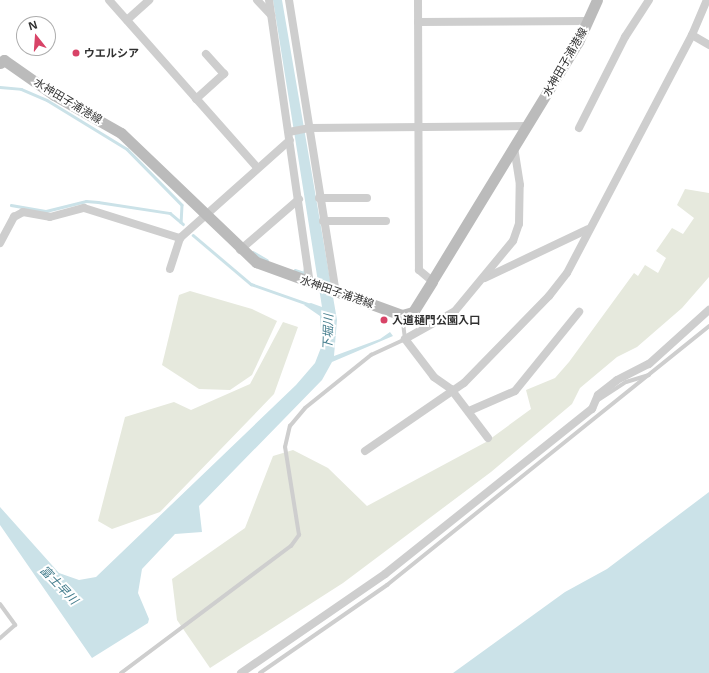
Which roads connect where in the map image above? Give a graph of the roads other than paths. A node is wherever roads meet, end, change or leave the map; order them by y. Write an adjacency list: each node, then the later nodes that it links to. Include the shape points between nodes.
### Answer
1 (109, 0): 11 (street)
2 (149, 0): 11 (street)
3 (257, 0): 10 (street)
4 (269, 0): 10 (street)
5 (289, 0): 21 (street)
6 (418, 0): 13 (street)
7 (597, 0): 12 (main road, 水神田子浦港線)
8 (649, 0): 22 (street, via 625,37)
9 (707, 0): 14 (street)
10 (272, 16): 23 (street)
11 (127, 20): 18 (street)
12 (589, 21): 13 (street); 20 (main road, 水神田子浦港線)
13 (418, 22): 19 (street)
14 (692, 35): 15 (street); 32 (street)
15 (709, 45)
16 (206, 54): 18 (street, via 224,74)
17 (0, 63): 29 (main road, 水神田子浦港線, via 4,60 54,95 121,133)
18 (196, 99): 25 (street)
19 (419, 126): 20 (street); 21 (street); 38 (street, via 419,270)
20 (528, 126): 24 (main road, 水神田子浦港線)
21 (309, 128): 23 (street); 26 (street)
22 (579, 128)
23 (290, 136): 25 (street); 28 (street)
24 (514, 149): 37 (street, via 520,185 519,224 513,241 491,265); 38 (main road, 水神田子浦港線)
25 (257, 168): 29 (street)
26 (319, 198): 27 (street); 30 (street)
27 (367, 198)
28 (299, 199): 35 (street); 39 (street)
29 (204, 215): 33 (street); 35 (main road, 水神田子浦港線)
30 (323, 221): 31 (street); 40 (street)
31 (386, 221)
32 (588, 229): 37 (street); 47 (street, via 567,273 549,296 464,383)
33 (180, 238): 34 (street, via 84,208 50,217 23,212 14,217); 36 (street)
34 (0, 243)
35 (240, 250): 39 (main road, 水神田子浦港線, via 269,268)
36 (170, 270)
37 (486, 278): 45 (street, via 454,311)
38 (432, 281): 43 (main road, 水神田子浦港線, via 413,312)
39 (313, 284): 40 (main road, 水神田子浦港線)
40 (334, 291): 43 (main road, 水神田子浦港線)
41 (709, 310): 48 (street, via 649,364 617,380)
42 (579, 312): 49 (street, via 515,391)
43 (402, 314): 45 (lane)
44 (709, 326): 46 (lane)
45 (406, 339): 47 (street, via 434,377); 54 (lane, via 371,355 305,408 290,426 285,447 299,535 291,546)
46 (651, 374): 48 (lane, via 626,382); 56 (lane, via 387,585)
47 (451, 389): 49 (street); 51 (street)
48 (595, 403): 55 (street, via 592,409 385,574)
49 (469, 411): 50 (street)
50 (488, 438)
51 (366, 451)
52 (0, 604): 53 (lane, via 15,624)
53 (0, 638)
54 (121, 673)
55 (241, 673)
56 (260, 673)

